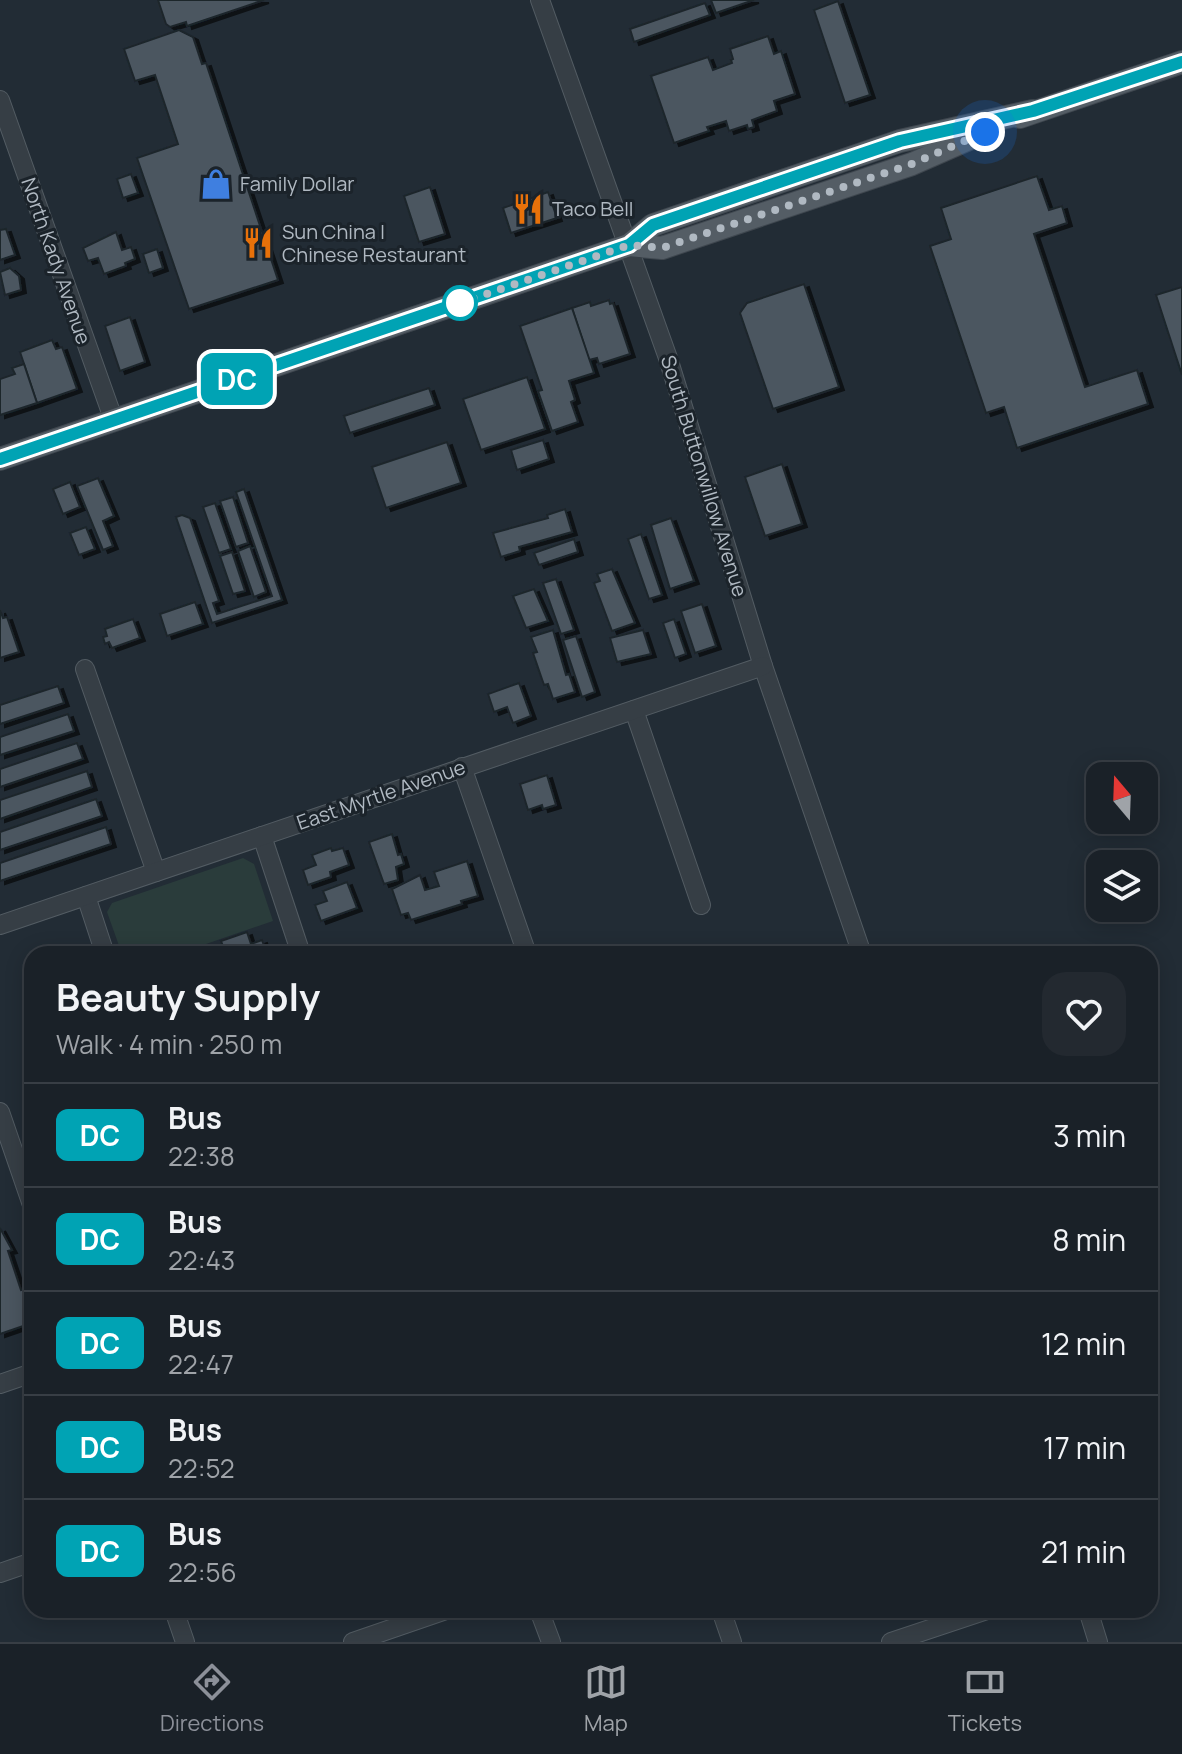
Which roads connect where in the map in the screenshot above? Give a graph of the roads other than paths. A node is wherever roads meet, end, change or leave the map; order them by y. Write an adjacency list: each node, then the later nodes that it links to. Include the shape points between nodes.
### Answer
1 (540, 0): 7 (street, South Buttonwillow Avenue)
2 (1182, 62): 4 (main road)
3 (0, 100): 8 (street, North Kady Avenue)
4 (1033, 111): 5 (main road); 6 (main road, via 912,164)
5 (900, 141): 6 (main road, via 897,155 823,182); 7 (main road, via 653,225)
6 (790, 205): 7 (main road, via 662,248)
7 (629, 245): 8 (main road); 10 (street, South Buttonwillow Avenue)
8 (114, 421): 9 (main road)
9 (0, 459)
10 (763, 666): 12 (street, East Myrtle Avenue); 22 (street, South Buttonwillow Avenue)
11 (85, 669): 15 (street)
12 (634, 710): 13 (street, East Myrtle Avenue); 17 (street)
13 (462, 767): 14 (street, East Myrtle Avenue); 21 (street)
14 (262, 836): 15 (street, East Myrtle Avenue); 20 (street)
15 (156, 872): 16 (street, East Myrtle Avenue)
16 (86, 896): 18 (street, East Myrtle Avenue); 19 (street)
17 (701, 905)
18 (0, 925)
19 (102, 946)
20 (298, 946)
21 (524, 946)
22 (859, 946)
23 (0, 1112): 24 (street)
24 (24, 1182)
25 (24, 1376): 26 (street)
26 (0, 1384)
27 (24, 1565): 28 (street)
28 (0, 1573)
29 (177, 1618): 35 (street)
30 (423, 1618): 36 (street)
31 (542, 1618): 37 (street)
32 (724, 1618): 38 (street)
33 (963, 1618): 39 (street)
34 (1090, 1618): 40 (street)
35 (185, 1642)
36 (353, 1642)
37 (551, 1642)
38 (732, 1642)
39 (891, 1642)
40 (1098, 1642)

